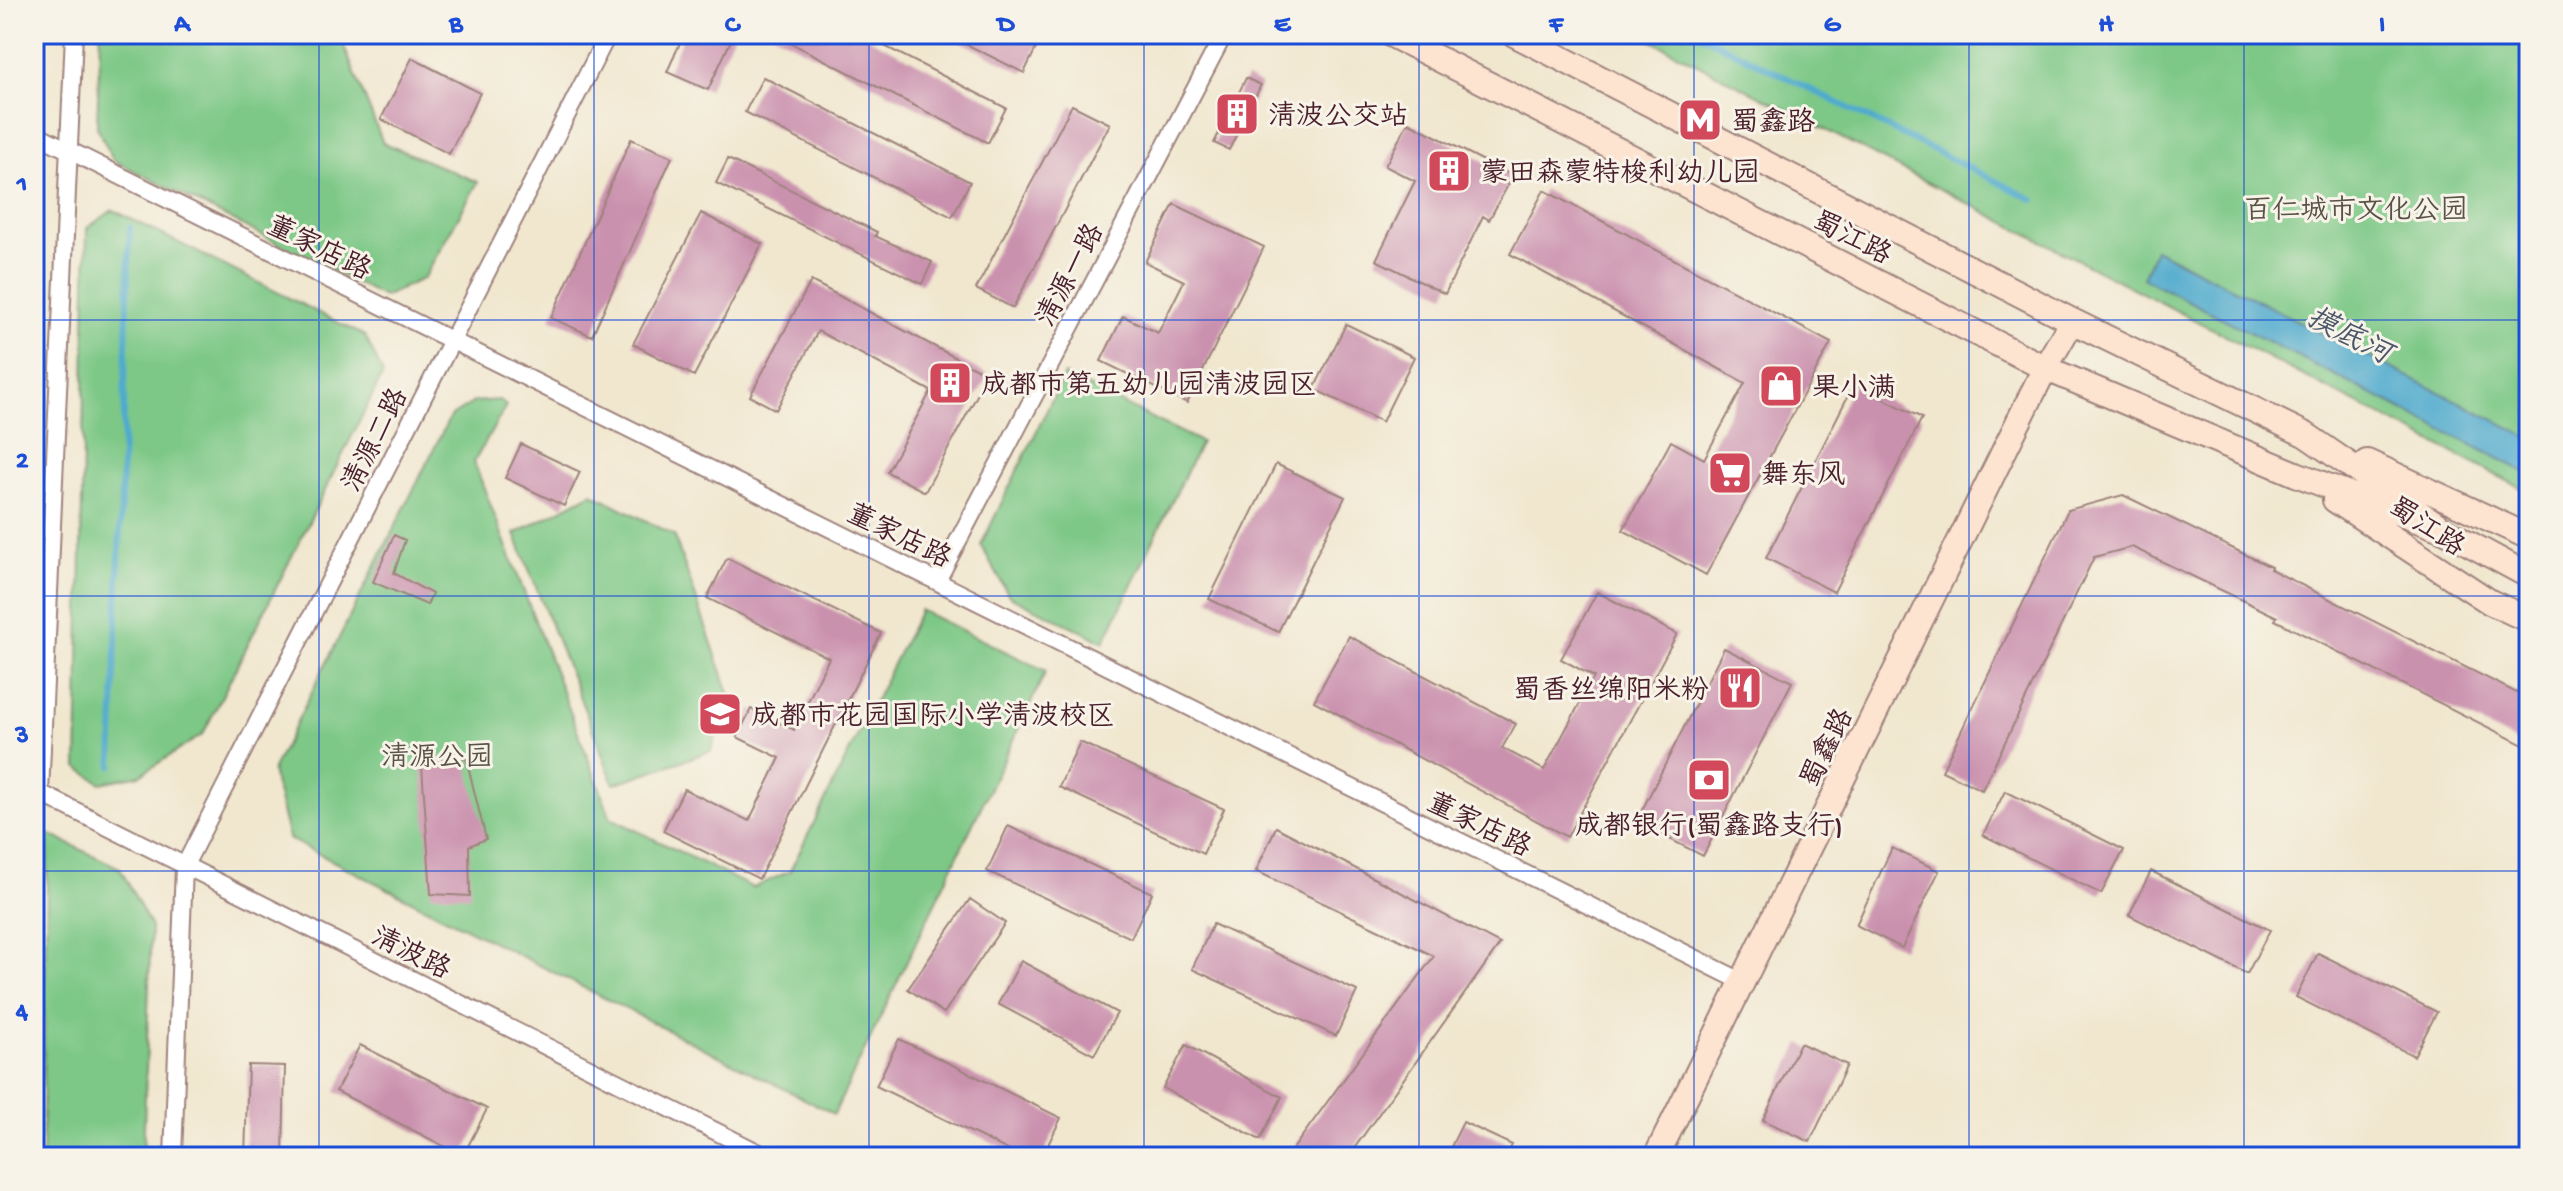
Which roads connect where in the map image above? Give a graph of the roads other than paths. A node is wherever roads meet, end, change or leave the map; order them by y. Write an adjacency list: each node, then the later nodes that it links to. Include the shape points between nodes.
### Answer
1 (74, 34): 7 (street)
2 (608, 34): 9 (street, 清源二路)
3 (1224, 34): 16 (street, 清源一路)
4 (1390, 34): 10 (street, 蜀江路)
5 (1514, 34): 8 (street, 蜀江路)
6 (34, 133): 7 (street, 董家店路)
7 (68, 149): 9 (street, 董家店路); 18 (street)
8 (2072, 321): 10 (street, 蜀鑫路); 11 (street, 蜀江路)
9 (452, 341): 16 (street, 董家店路); 19 (street, 清源二路)
10 (2045, 368): 12 (street, 蜀江路); 20 (street, 蜀鑫路)
11 (2306, 435): 13 (street, 蜀江路); 14 (street, 蜀江路)
12 (2296, 474): 13 (street, 蜀江路); 17 (street, 蜀江路, via 2490,602)
13 (2446, 531): 15 (street, 蜀江路)
14 (2529, 537)
15 (2529, 576)
16 (937, 581): 20 (street, 董家店路)
17 (2529, 620)
18 (37, 792): 19 (street, 清波路)
19 (184, 867): 21 (street); 22 (street, 清波路)
20 (1743, 982): 23 (street, 蜀鑫路)
21 (173, 1157)
22 (767, 1157)
23 (1656, 1157)

